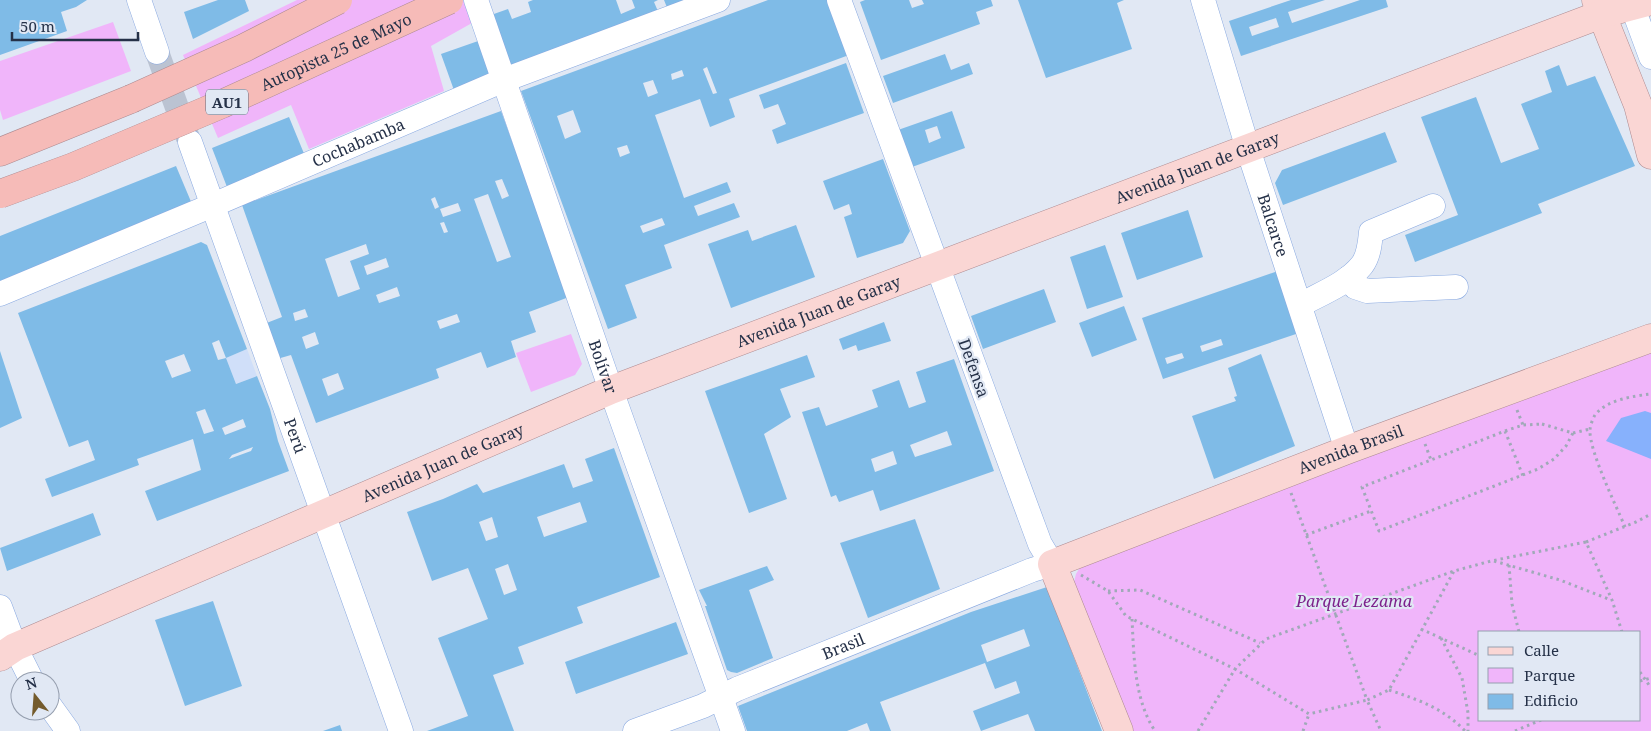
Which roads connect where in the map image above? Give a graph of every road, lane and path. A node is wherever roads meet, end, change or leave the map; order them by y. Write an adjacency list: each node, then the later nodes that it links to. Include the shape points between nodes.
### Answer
1 (139, 0): 10 (street)
2 (338, 0): 17 (highway, AU1, bridge, via 244,48 131,99)
3 (449, 0): 19 (highway, Autopista 25 de Mayo / AU1, bridge, via 222,104)
4 (476, 0): 12 (street, Bolívar)
5 (718, 0): 12 (street, Cochabamba)
6 (839, 0): 22 (street, Defensa)
7 (1203, 0): 16 (street, Balcarce)
8 (1643, 3): 9 (main road, Avenida Juan de Garay); 11 (street)
9 (1599, 7): 13 (main road); 16 (main road, Avenida Juan de Garay)
10 (157, 52)
11 (1651, 57)
12 (504, 80): 20 (street, Cochabamba); 28 (street, Bolívar)
13 (1638, 105): 14 (main road); 18 (main road)
14 (1651, 131)
15 (190, 142): 20 (street, Perú)
16 (1248, 149): 22 (main road, Avenida Juan de Garay); 26 (street, Balcarce)
17 (0, 152)
18 (1651, 155)
19 (0, 194)
20 (213, 205): 25 (street, Cochabamba); 37 (street, Perú)
21 (1433, 206): 23 (street, via 1371,232 1369,249 1362,264)
22 (937, 267): 28 (main road, Avenida Juan de Garay); 43 (street, Defensa, via 1040,544)
23 (1348, 278): 24 (street, via 1355,287 1366,291); 26 (street)
24 (1456, 287)
25 (0, 294)
26 (1300, 305): 33 (street, Balcarce)
27 (1651, 338): 33 (main road, Avenida Brasil)
28 (611, 390): 37 (main road, Avenida Juan de Garay); 64 (street, Bolívar)
29 (1651, 394): 30 (path, via 1633,396 1607,406 1594,416)
30 (1590, 429): 32 (path); 39 (path, via 1595,454)
31 (1505, 431): 32 (path, via 1542,424); 34 (path); 36 (path, via 1362,487)
32 (1573, 433): 34 (path, via 1554,458)
33 (1346, 450): 43 (main road, Avenida Brasil)
34 (1523, 476): 36 (path, via 1379,531)
35 (1290, 488): 40 (path)
36 (1371, 511): 40 (path)
37 (324, 513): 56 (main road, Avenida Juan de Garay); 70 (street, Perú)
38 (1651, 514): 39 (path)
39 (1625, 527): 41 (path)
40 (1306, 535): 49 (path)
41 (1586, 542): 42 (path); 47 (path)
42 (1491, 561): 44 (path); 45 (path)
43 (1061, 562): 46 (path, via 1079,568 1082,575); 64 (street, Brasil, via 1032,570); 73 (main road, Defensa)
44 (1509, 565): 47 (path); 52 (path, via 1512,604)
45 (1454, 571): 49 (path); 51 (path)
46 (1108, 591): 50 (path, via 1126,616); 55 (path, via 1140,590)
47 (1612, 600): 53 (path)
48 (0, 607): 56 (street)
49 (1335, 614): 55 (path); 65 (path)
50 (1132, 619): 58 (path); 74 (path, via 1138,692)
51 (1421, 629): 54 (path); 63 (path)
52 (1519, 631)
53 (1622, 631)
54 (1441, 638): 57 (path); 78 (path, via 1462,678 1468,713)
55 (1260, 643): 58 (path)
56 (7, 652): 59 (street)
57 (1478, 655)
58 (1235, 669): 66 (path); 75 (path)
59 (23, 671)
60 (1651, 678): 61 (path)
61 (1642, 680): 62 (path)
62 (1651, 688)
63 (1389, 690): 65 (path); 78 (path, via 1430,704)
64 (721, 697): 71 (street, Brasil); 72 (street, Bolívar)
65 (1367, 700): 66 (path); 77 (path)
66 (1309, 714): 76 (path)
67 (60, 720): 69 (street)
68 (1529, 722): 79 (path)
69 (68, 731)
70 (401, 731)
71 (635, 731)
72 (733, 731)
73 (1119, 731)
74 (1155, 731)
75 (1198, 731)
76 (1304, 731)
77 (1381, 731)
78 (1466, 731)
79 (1515, 731)

